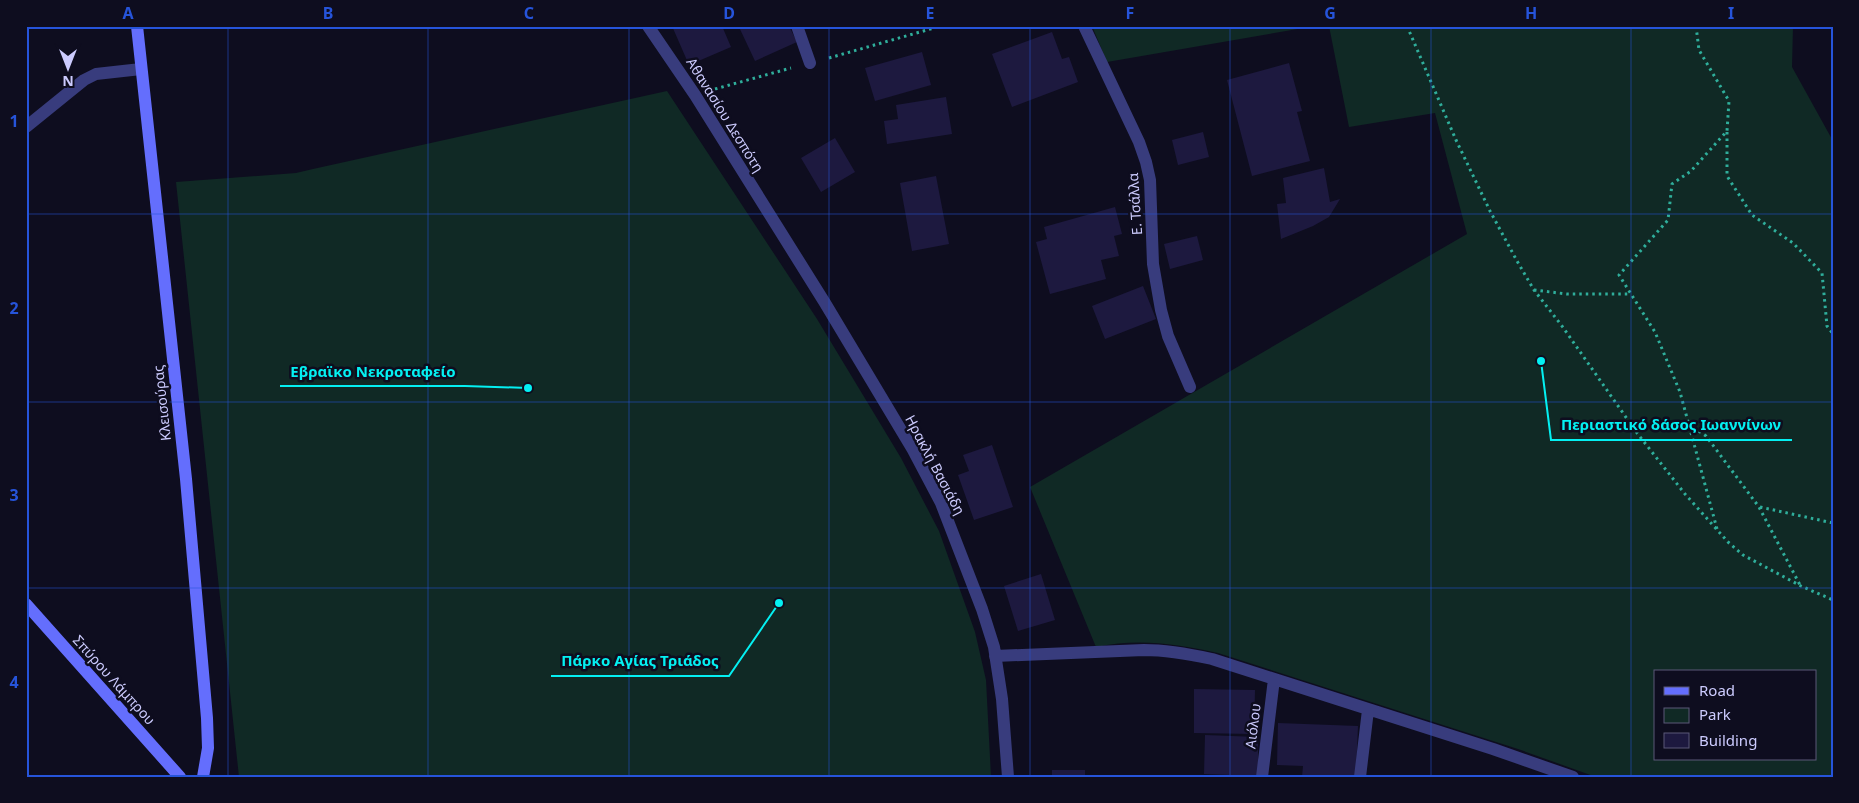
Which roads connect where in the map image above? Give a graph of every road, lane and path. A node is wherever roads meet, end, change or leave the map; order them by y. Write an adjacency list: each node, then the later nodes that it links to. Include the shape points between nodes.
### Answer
1 (138, 26): 8 (street, Κλεισούρας)
2 (648, 26): 11 (street, Αθανασίου Δεσπότη)
3 (797, 26): 7 (street)
4 (1084, 26): 15 (street, Ε. Τσάλλα, via 1146,162 1150,180 1154,274 1161,310 1168,336)
5 (1407, 26): 12 (path, via 1490,211)
6 (1696, 26): 10 (path, via 1699,50 1729,101)
7 (810, 63)
8 (141, 69): 9 (street, via 96,74 84,80); 28 (street, Κλεισούρας, via 186,479 207,718 208,748)
9 (26, 127)
10 (1727, 131): 13 (path, via 1691,171 1672,184 1668,220 1619,275); 14 (path, via 1727,176 1752,215 1793,243 1822,273 1827,326)
11 (774, 222): 23 (street, Ηρακλή Βασιάδη, via 913,450 941,504 989,627)
12 (1534, 290): 13 (path, via 1567,294); 19 (path, via 1658,460)
13 (1631, 294): 16 (path, via 1655,332 1680,392)
14 (1833, 334)
15 (1190, 387)
16 (1688, 424): 17 (path, via 1706,436); 19 (path)
17 (1760, 507): 18 (path); 20 (path)
18 (1833, 523)
19 (1718, 531): 20 (path, via 1752,561)
20 (1801, 586): 21 (path)
21 (1833, 600)
22 (26, 604): 27 (street, Σπύρου Λάμπρου)
23 (995, 656): 24 (street, via 1162,650 1212,659); 29 (street, Ηρακλή Βασιάδη)
24 (1274, 679): 25 (street); 30 (street, Αιόλου)
25 (1368, 710): 26 (street); 31 (street)
26 (1547, 772): 32 (street)
27 (180, 777)
28 (203, 777)
29 (1008, 777)
30 (1262, 777)
31 (1360, 777)
32 (1573, 777)

